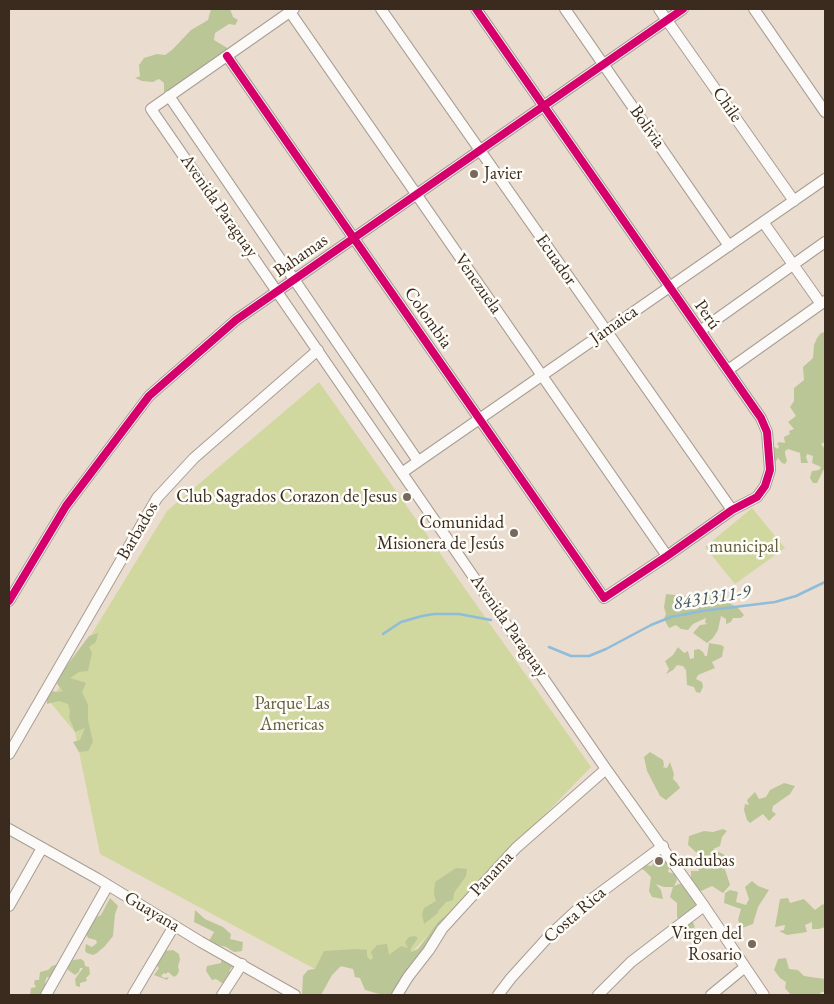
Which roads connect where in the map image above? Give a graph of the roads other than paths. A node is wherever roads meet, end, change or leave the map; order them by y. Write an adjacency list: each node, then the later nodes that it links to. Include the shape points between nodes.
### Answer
1 (381, 9): 14 (street, Ecuador)
2 (476, 9): 12 (street, Perú)
3 (565, 9): 10 (street, Bolivia)
4 (660, 9): 8 (street, Chile)
5 (683, 9): 8 (street, Bahamas)
6 (754, 9): 13 (street)
7 (292, 10): 9 (street); 16 (street, Venezuela)
8 (667, 20): 10 (street, Bahamas); 17 (street, Chile)
9 (227, 56): 11 (street); 19 (street, Colombia)
10 (603, 64): 12 (street, Bahamas); 21 (street, Bolivia)
11 (169, 96): 23 (street); 25 (street, Avenida Paraguay, via 151,109)
12 (544, 106): 14 (street, Bahamas); 24 (street, Perú)
13 (825, 112)
14 (480, 150): 16 (street, Bahamas); 27 (street, Ecuador)
15 (825, 179): 17 (street, Jamaica)
16 (416, 194): 19 (street, Bahamas); 31 (street, Venezuela)
17 (794, 201): 18 (street, Jamaica)
18 (763, 222): 21 (street, Jamaica); 22 (street)
19 (354, 238): 23 (street, Bahamas); 32 (street, Colombia)
20 (825, 242): 22 (street)
21 (729, 246): 24 (street, Jamaica)
22 (793, 265): 26 (street); 28 (street)
23 (294, 279): 25 (street, Bahamas); 33 (street)
24 (670, 287): 27 (street, Jamaica); 28 (street, Perú)
25 (277, 291): 29 (street, Avenida Paraguay); 38 (street, Bahamas, via 236,320 149,396 66,506)
26 (823, 303): 30 (street)
27 (606, 331): 31 (street, Jamaica); 35 (street, Ecuador)
28 (700, 331): 30 (street, Perú)
29 (318, 350): 34 (street, Avenida Paraguay); 39 (street, Barbados, via 194,458 157,498)
30 (728, 370): 35 (street, Perú, via 767,432 770,470 758,497)
31 (542, 376): 32 (street, Jamaica); 36 (street, Venezuela)
32 (479, 419): 33 (street, Jamaica); 37 (street, Colombia)
33 (418, 461): 34 (street, Jamaica)
34 (403, 472): 40 (street, Avenida Paraguay)
35 (732, 510): 36 (street, Perú)
36 (667, 556): 37 (street, Perú)
37 (604, 598)
38 (9, 601)
39 (9, 754)
40 (606, 769): 42 (street, Avenida Paraguay); 54 (street, Panama, via 516,848 442,929)
41 (9, 829): 43 (street, Guayana)
42 (663, 846): 46 (street, Avenida Paraguay); 55 (street, Costa Rica, via 577,910 549,936)
43 (42, 848): 44 (street, Guayana); 45 (street)
44 (108, 886): 47 (street, Guayana); 50 (street)
45 (9, 906)
46 (704, 906): 49 (street, Avenida Paraguay); 56 (street, via 632,962)
47 (174, 926): 48 (street, Guayana); 51 (street)
48 (242, 964): 52 (street); 53 (street, Guayana)
49 (745, 967): 57 (street); 58 (street, Avenida Paraguay)
50 (46, 995)
51 (133, 995)
52 (222, 995)
53 (295, 995)
54 (397, 995)
55 (498, 995)
56 (598, 995)
57 (711, 995)
58 (764, 995)

